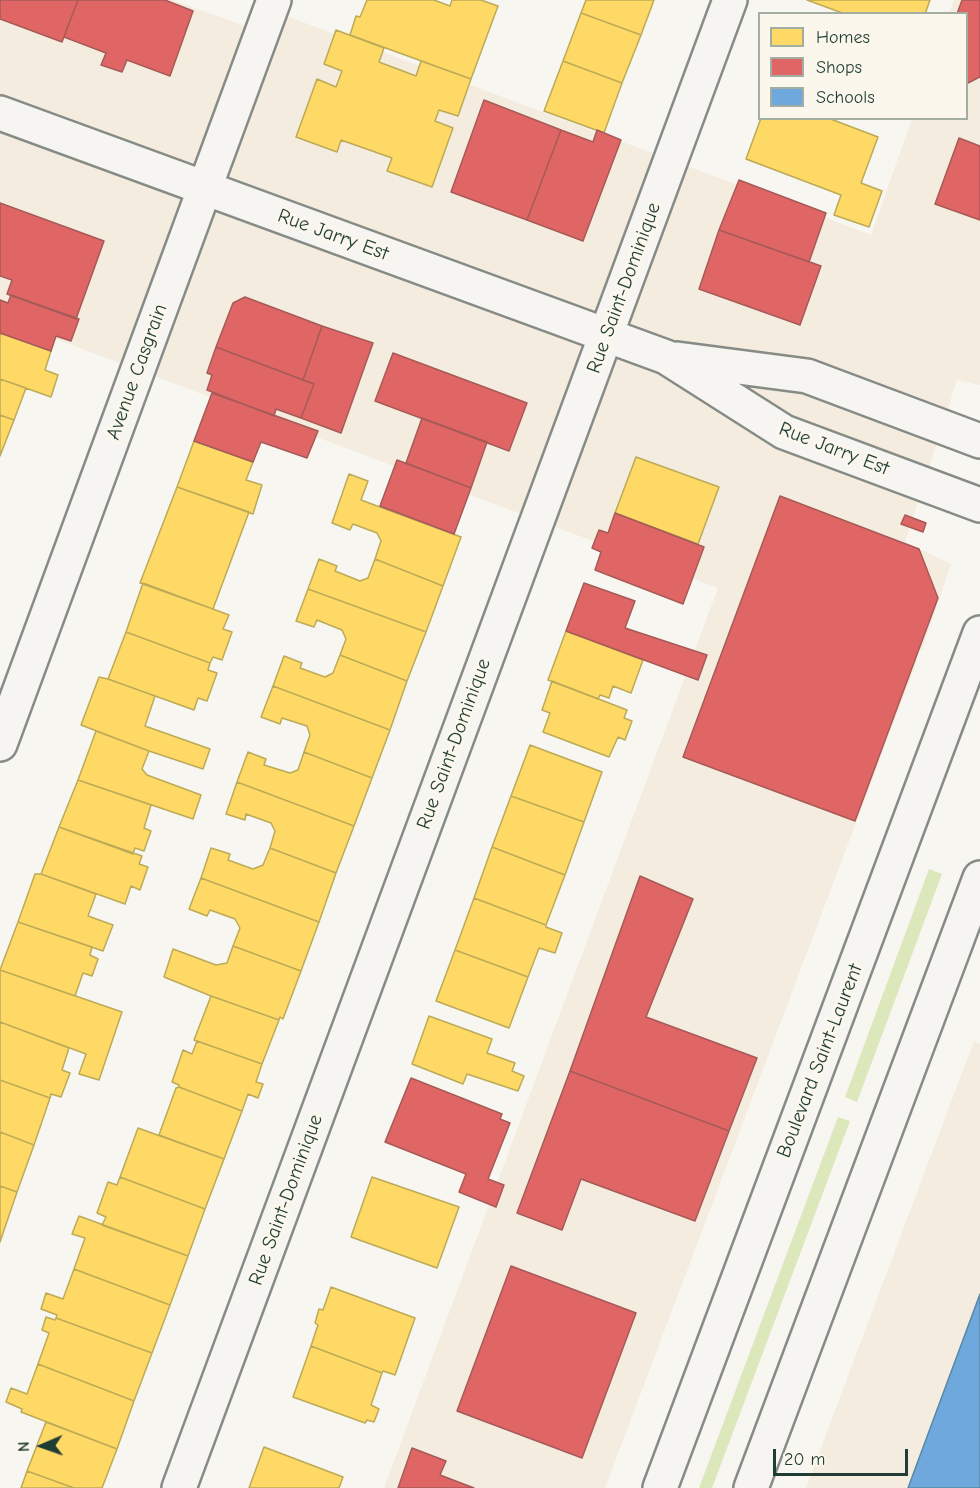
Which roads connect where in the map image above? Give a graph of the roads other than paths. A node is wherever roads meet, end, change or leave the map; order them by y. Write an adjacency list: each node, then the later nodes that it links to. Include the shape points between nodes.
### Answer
1 (274, 0): 4 (main road, Avenue Casgrain)
2 (730, 0): 5 (main road, Rue Saint-Dominique)
3 (0, 113): 4 (main road, Rue Jarry Est)
4 (206, 189): 5 (main road, Rue Jarry Est); 10 (main road, Avenue Casgrain)
5 (607, 335): 6 (main road, Rue Jarry Est); 12 (main road, Rue Saint-Dominique)
6 (666, 357): 7 (main road, Rue Jarry Est, via 807,376); 8 (main road, Rue Jarry Est, via 784,432)
7 (980, 441)
8 (980, 505)
9 (980, 633): 13 (main road, Boulevard Saint-Laurent)
10 (0, 744)
11 (980, 878): 14 (main road)
12 (179, 1488)
13 (660, 1488)
14 (751, 1488)

